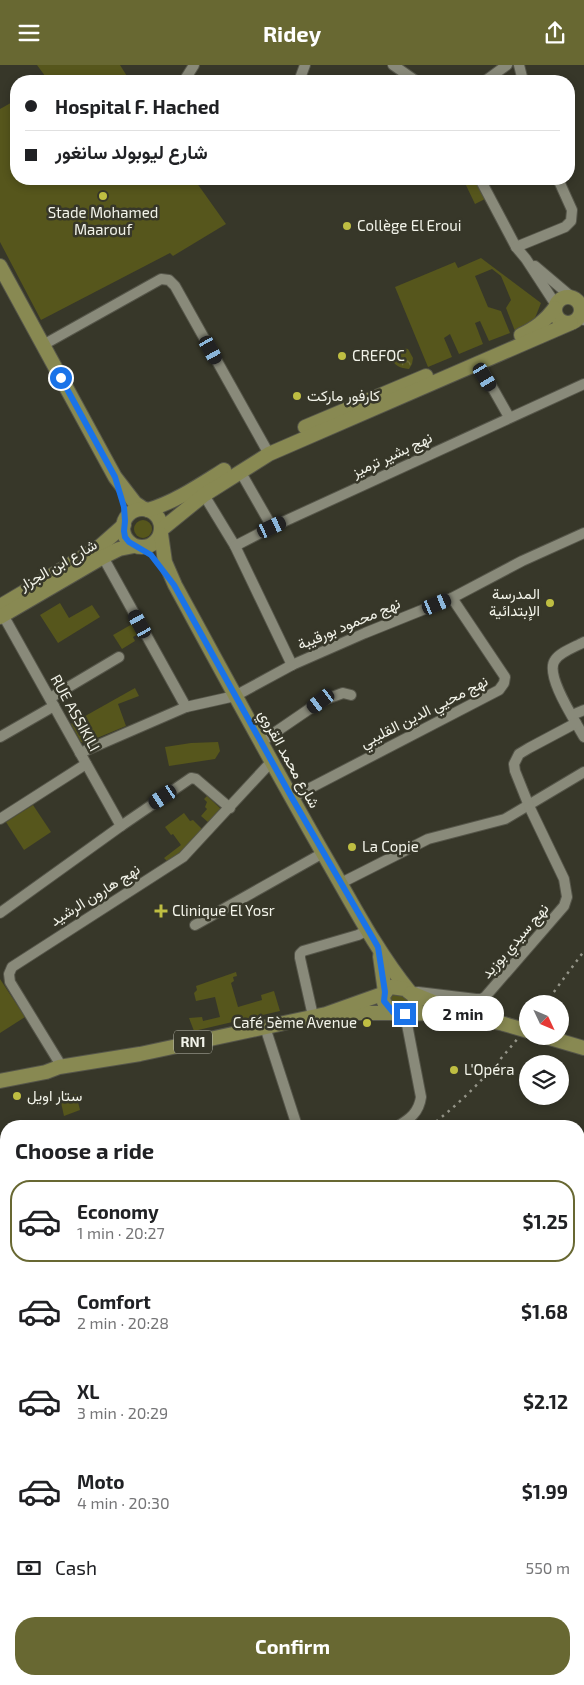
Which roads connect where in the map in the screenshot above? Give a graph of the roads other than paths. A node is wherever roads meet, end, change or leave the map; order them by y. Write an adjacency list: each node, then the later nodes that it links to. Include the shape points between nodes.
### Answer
1 (394, 65): 3 (street)
2 (507, 65): 4 (street)
3 (408, 75)
4 (493, 75)
5 (483, 185): 7 (street)
6 (561, 185): 7 (street, via 572,210 571,221 565,227)
7 (516, 247): 8 (street)
8 (526, 259): 10 (street); 11 (street)
9 (0, 266): 12 (main road, شارع محمد القروي)
10 (556, 306): 11 (main road, via 566,298); 11 (main road, via 556,316 562,322); 16 (main road, via 536,329 342,410)
11 (579, 313): 13 (main road)
12 (43, 345): 16 (street, via 161,279 169,280); 18 (main road, شارع محمد القروي)
13 (479, 363): 15 (street); 16 (main road)
14 (584, 384): 15 (street, نهج بشير ترميز)
15 (509, 417): 22 (street, نهج بشير ترميز)
16 (267, 450): 17 (main road); 20 (main road, via 161,506)
17 (240, 471): 19 (main road); 22 (street)
18 (115, 477): 20 (main road, شارع محمد القروي, via 135,503); 21 (main road, شارع محمد القروي, via 124,507)
19 (204, 495): 23 (main road); 26 (street)
20 (146, 509): 21 (main road, via 133,512); 23 (main road, شارع محمد القروي, via 158,517)
21 (124, 523): 25 (main road, شارع محمد القروي, via 125,537); 30 (main road, شارع ابن الجزار, via 98,548)
22 (272, 527): 26 (street, نهج بشير ترميز)
23 (161, 532): 25 (main road, via 150,546); 28 (main road, شارع محمد القروي, via 165,562)
24 (584, 534): 29 (street, نهج محمود بورقيبة, via 522,561)
25 (136, 546): 27 (main road, شارع ابن الجزار); 28 (main road, شارع محمد القروي, via 151,555)
26 (235, 546): 33 (street)
27 (103, 557): 30 (main road, شارع ابن الجزار); 37 (street)
28 (174, 585): 35 (main road, شارع محمد القروي)
29 (452, 598): 33 (street, نهج محمود بورقيبة); 47 (street, نهج محيي الدين القليبي, via 505,677 499,690)
30 (1, 613): 36 (street, RUE ASSIKILI)
31 (584, 642): 39 (street, via 557,657 551,669)
32 (119, 657): 36 (street)
33 (292, 665): 35 (street, نهج محمود بورقيبة)
34 (351, 695): 42 (street, via 343,693 321,701)
35 (235, 696): 37 (street, نهج محمود بورقيبة); 42 (main road, شارع محمد القروي)
36 (52, 702): 40 (street); 43 (street, RUE ASSIKILI)
37 (186, 707): 43 (street, نهج محمود بورقيبة)
38 (584, 710): 39 (street)
39 (574, 719): 41 (street); 48 (street, via 516,759 515,771)
40 (0, 737)
41 (584, 737)
42 (261, 742): 44 (main road, شارع محمد القروي)
43 (80, 753): 45 (street, RUE ASSIKILI)
44 (272, 761): 47 (main road, شارع محمد القروي); 49 (street, نهج هارون الرشيد)
45 (86, 764): 50 (street); 51 (street, RUE ASSIKILI)
46 (584, 772): 48 (street)
47 (292, 798): 52 (main road, شارع محمد القروي)
48 (530, 806): 53 (street, via 496,822 422,842); 59 (street, نهج سيدي بوزيد, via 567,888 567,897 560,912 481,999)
49 (230, 808): 51 (street, via 191,778); 67 (street, نهج هارون الرشيد, via 178,861 12,967 10,981)
50 (0, 819)
51 (121, 826): 54 (street)
52 (323, 853): 53 (main road, شارع محمد القروي); 55 (street)
53 (340, 883): 56 (main road, شارع محمد القروي)
54 (0, 913)
55 (195, 925)
56 (368, 930): 57 (main road, شارع محمد القروي); 61 (street, via 300,953)
57 (378, 947): 58 (main road, شارع محمد القروي); 59 (main road, شارع محمد القروي)
58 (385, 992): 59 (main road, RN1, via 395,987); 60 (main road, via 384,1001 389,1009); 61 (main road, RN1)
59 (410, 992): 60 (main road, via 416,1004 412,1012); 62 (main road, RN1)
60 (403, 1014): 61 (main road, RN1); 62 (main road, RN1); 71 (street, via 421,1097 416,1113)
61 (320, 1015): 63 (main road, RN1)
62 (468, 1016): 64 (main road, RN1, bridge)
63 (265, 1027): 67 (main road, RN1); 70 (street)
64 (519, 1028)
65 (569, 1044): 66 (main road)
66 (584, 1048)
67 (61, 1067): 68 (main road, RN1, via 45,1065); 69 (main road, RN1)
68 (0, 1074)
69 (0, 1081)
70 (295, 1120)
71 (406, 1120)

